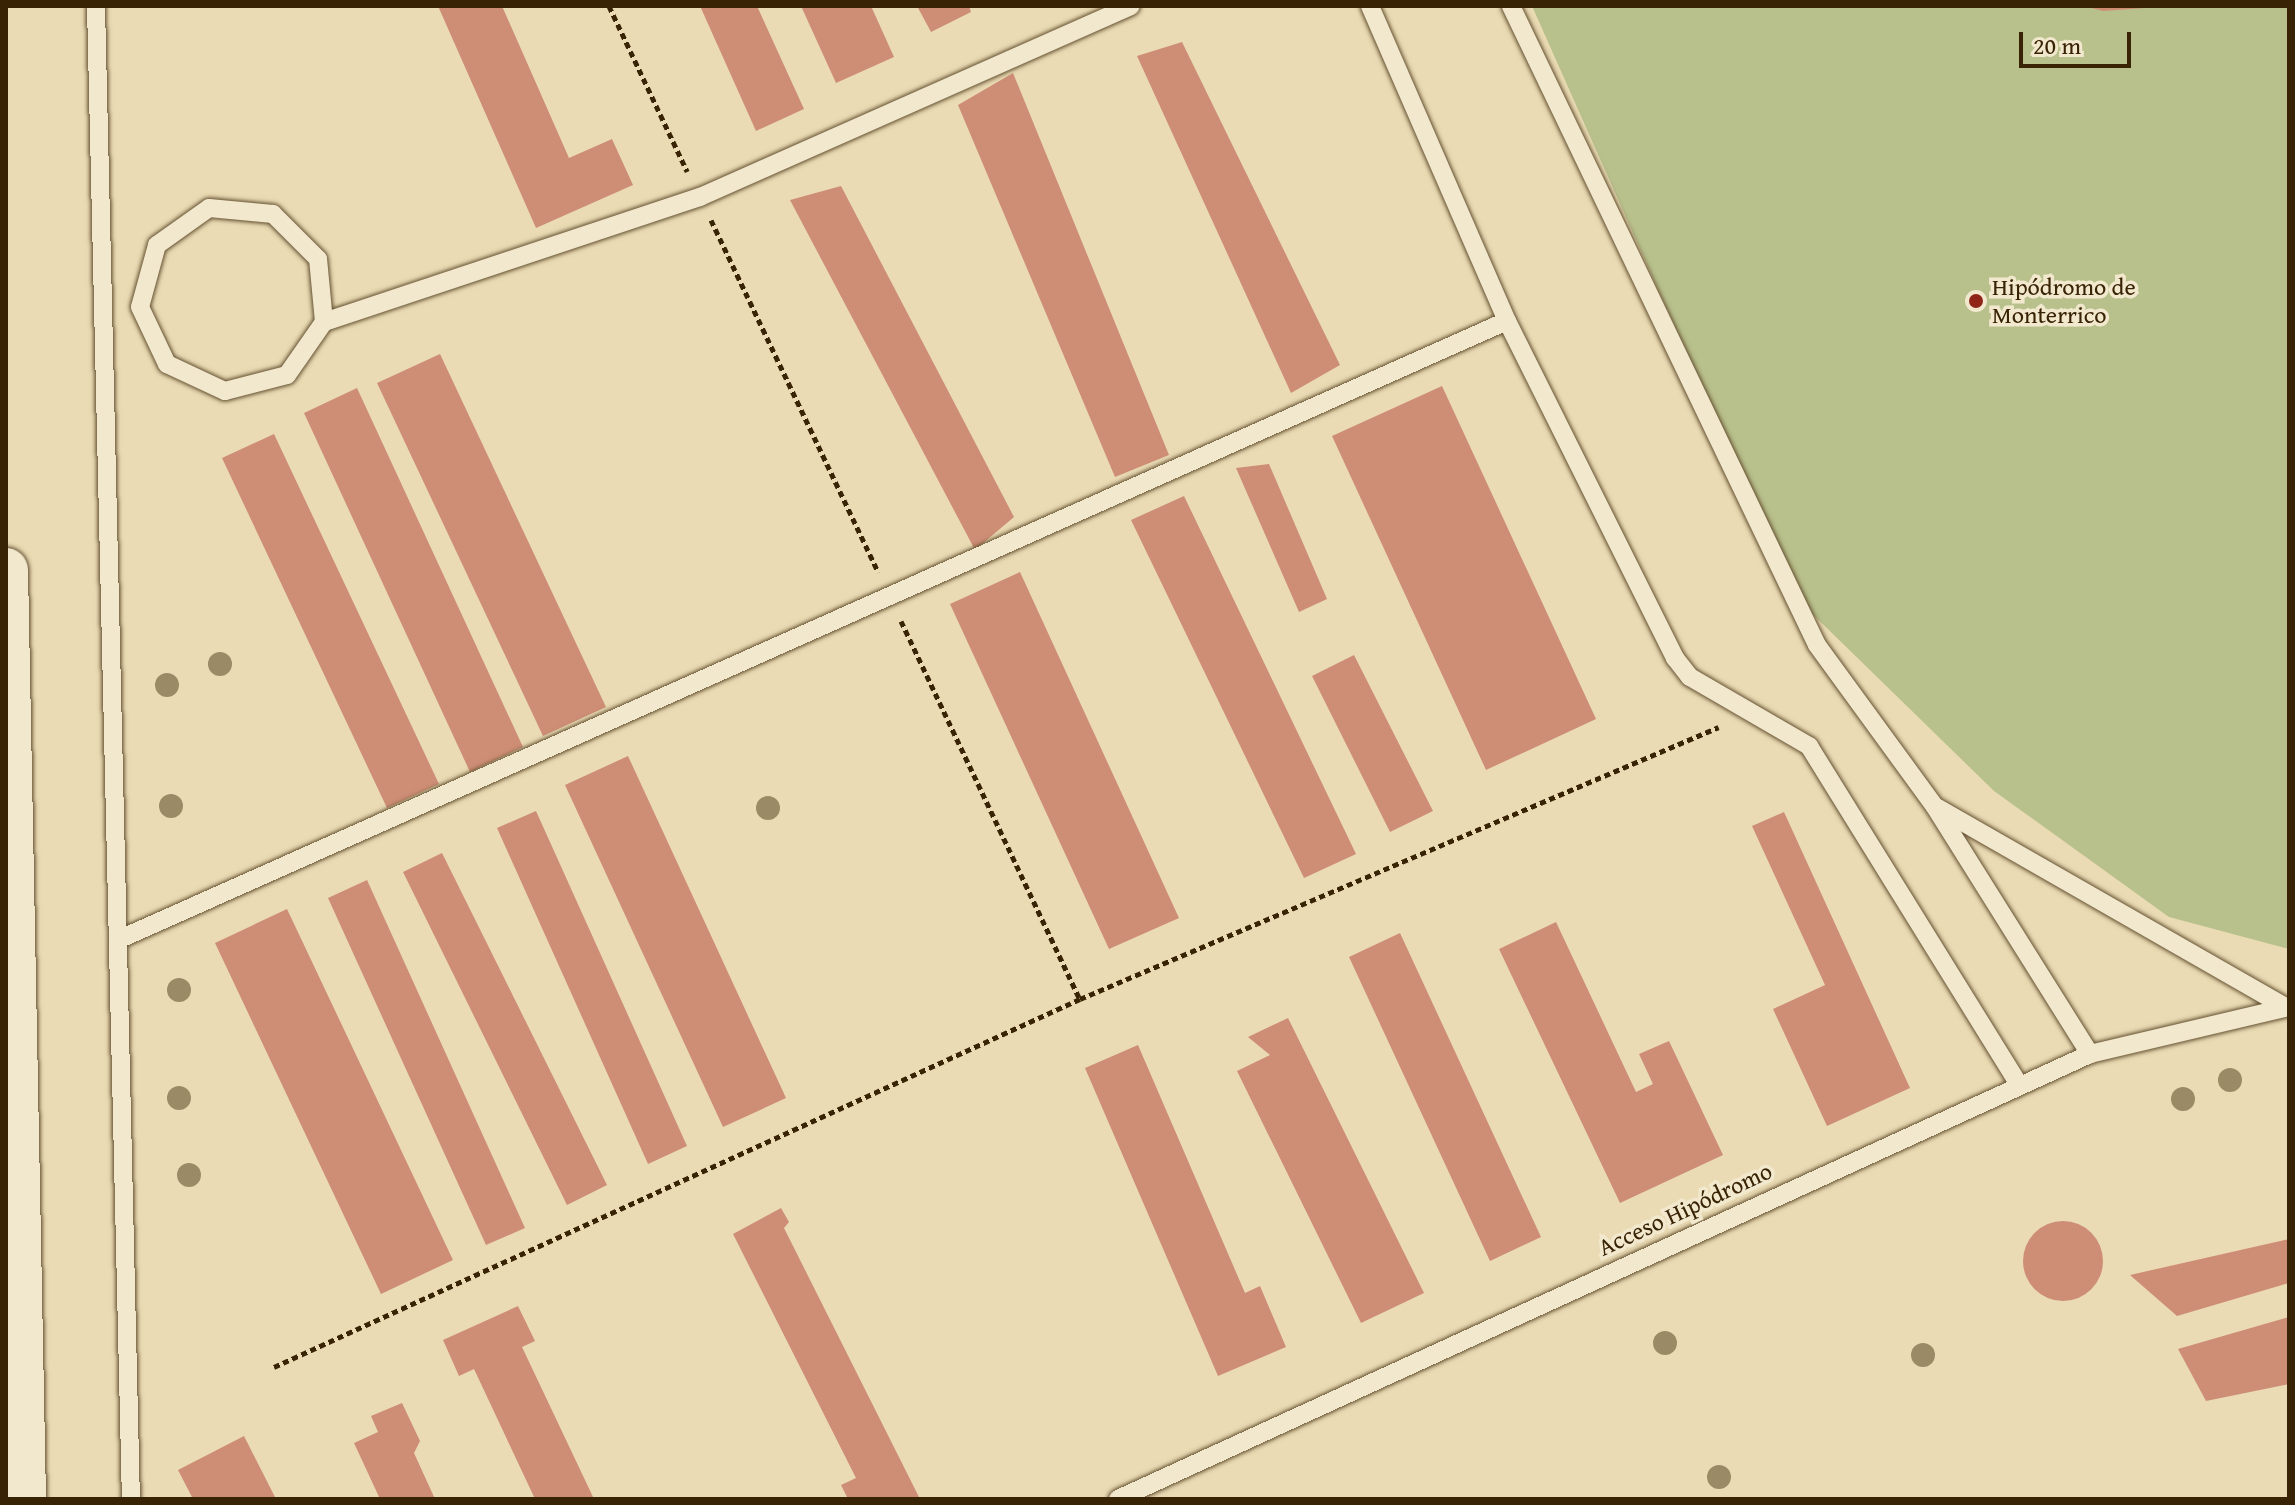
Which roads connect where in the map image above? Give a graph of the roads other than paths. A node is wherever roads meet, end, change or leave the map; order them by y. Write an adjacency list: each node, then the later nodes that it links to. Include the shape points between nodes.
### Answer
1 (96, 6): 9 (lane)
2 (1131, 6): 6 (lane, via 700,197)
3 (1370, 6): 5 (lane)
4 (1511, 6): 8 (lane, via 1817,645)
5 (1507, 321): 9 (lane); 12 (lane, via 1675,658 1690,677 1809,746)
6 (324, 322): 6 (lane, via 287,375 225,391 167,364 140,307 157,245 209,208 273,214 318,259)
7 (6, 570): 13 (street)
8 (1935, 807): 10 (lane); 11 (lane)
9 (120, 939): 14 (lane)
10 (2287, 1007): 11 (lane, Acceso Hipódromo)
11 (2090, 1054): 12 (lane, Acceso Hipódromo)
12 (2019, 1085): 15 (lane, Acceso Hipódromo)
13 (24, 1499)
14 (131, 1499)
15 (1118, 1499)

